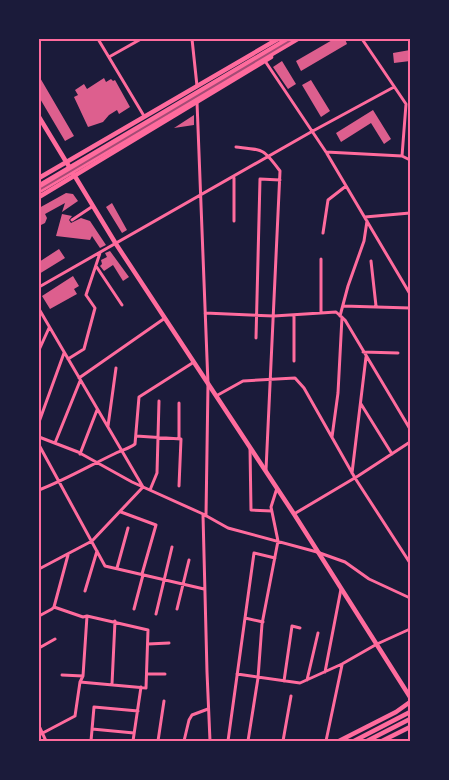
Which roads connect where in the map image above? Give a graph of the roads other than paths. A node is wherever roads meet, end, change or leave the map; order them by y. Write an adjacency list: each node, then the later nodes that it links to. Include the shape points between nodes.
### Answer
1 (98, 39): 9 (street)
2 (141, 39): 9 (street)
3 (192, 39): 11 (street)
4 (278, 39): 11 (main road)
5 (288, 39): 27 (highway)
6 (297, 39): 29 (highway)
7 (301, 39): 10 (main road)
8 (362, 39): 12 (street)
9 (109, 57): 14 (street)
10 (265, 61): 13 (main road); 16 (street)
11 (197, 86): 14 (main road)
12 (394, 87): 16 (street); 20 (street, via 406,104)
13 (197, 102): 23 (main road); 30 (street)
14 (144, 116): 22 (main road)
15 (39, 117): 22 (main road)
16 (311, 132): 18 (street); 19 (street)
17 (236, 147): 19 (street, via 262,150)
18 (326, 152): 20 (street); 28 (street)
19 (269, 156): 25 (street); 26 (street, via 280,171)
20 (402, 156): 21 (street)
21 (410, 160)
22 (66, 162): 23 (main road); 24 (main road)
23 (74, 175): 31 (main road); 32 (main road)
24 (39, 178)
25 (234, 178): 30 (street); 36 (street)
26 (280, 180): 52 (street, via 260,179); 54 (street)
27 (39, 186)
28 (346, 186): 34 (street); 37 (street, via 328,200)
29 (39, 191)
30 (201, 195): 38 (street); 50 (street)
31 (39, 197)
32 (93, 206): 35 (street); 38 (main road)
33 (410, 213): 34 (street)
34 (366, 219): 44 (street); 46 (street, via 364,241)
35 (72, 220)
36 (234, 221)
37 (323, 233)
38 (116, 244): 39 (street); 56 (main road)
39 (100, 253): 42 (street); 43 (street)
40 (321, 259): 51 (street)
41 (371, 261): 47 (street)
42 (96, 266): 45 (street); 64 (street, via 86,296 95,308 84,350)
43 (39, 287)
44 (410, 294)
45 (122, 305)
46 (343, 306): 47 (street); 55 (street)
47 (376, 306): 48 (street)
48 (410, 308)
49 (39, 309): 57 (street)
50 (205, 313): 52 (street); 70 (street)
51 (321, 313): 53 (street); 55 (street, via 336,312)
52 (257, 315): 54 (street); 58 (street)
53 (294, 315): 54 (street); 65 (street)
54 (274, 316): 69 (street)
55 (341, 317): 61 (street); 82 (street, via 338,393)
56 (165, 318): 66 (main road); 68 (street)
57 (49, 327): 59 (street); 60 (street)
58 (256, 338)
59 (39, 350)
60 (64, 352): 64 (street); 76 (street)
61 (363, 352): 62 (street); 63 (street)
62 (398, 353)
63 (366, 356): 74 (street); 77 (street)
64 (68, 359): 68 (street)
65 (294, 361)
66 (194, 362): 70 (main road); 79 (street, via 139,397)
67 (116, 368): 78 (street)
68 (80, 379): 75 (street); 85 (street)
69 (269, 380): 71 (street, via 242,381); 82 (street, via 295,378); 92 (street)
70 (208, 384): 71 (main road); 104 (street)
71 (216, 396): 87 (main road)
72 (160, 401): 81 (street)
73 (179, 403): 83 (street)
74 (361, 404): 90 (street); 93 (street)
75 (98, 410): 78 (street); 89 (street)
76 (39, 422)
77 (410, 426)
78 (108, 427): 88 (street)
79 (136, 436): 81 (street); 88 (street, via 135,444)
80 (39, 437): 85 (street)
81 (157, 437): 83 (street); 100 (street, via 156,473)
82 (332, 438): 93 (street)
83 (179, 439): 96 (street)
84 (410, 442): 90 (street)
85 (55, 443): 89 (street)
86 (39, 446): 95 (street)
87 (250, 447): 92 (main road); 101 (street, via 251,510)
88 (122, 451): 91 (street); 97 (street)
89 (80, 454): 91 (street)
90 (392, 454): 94 (street)
91 (98, 462): 95 (street); 97 (street)
92 (266, 471): 98 (main road)
93 (352, 473): 94 (street)
94 (355, 478): 103 (street); 114 (street)
95 (58, 483): 99 (street); 106 (street)
96 (179, 486)
97 (144, 487): 100 (street); 102 (street)
98 (277, 488): 101 (street); 103 (main road)
99 (39, 490)
100 (150, 490): 104 (street)
101 (272, 510): 107 (street)
102 (121, 512): 106 (street); 117 (street, via 156,525)
103 (294, 514): 110 (main road)
104 (205, 515): 107 (street, via 228,528); 120 (street)
105 (128, 528): 115 (street)
106 (92, 541): 109 (street); 111 (street)
107 (278, 542): 110 (street); 112 (street)
108 (172, 547): 118 (street)
109 (97, 550): 115 (street, via 105,566); 122 (street)
110 (317, 552): 121 (main road); 123 (street, via 345,562 369,579)
111 (68, 554): 116 (street); 124 (street)
112 (275, 558): 130 (street, via 254,553); 132 (street)
113 (189, 560): 119 (street)
114 (410, 564)
115 (117, 568): 117 (street)
116 (39, 569)
117 (143, 574): 118 (street); 125 (street)
118 (164, 580): 119 (street); 127 (street)
119 (184, 584): 120 (street); 126 (street)
120 (204, 589): 158 (street)
121 (341, 589): 139 (main road); 142 (street)
122 (85, 591)
123 (410, 598)
124 (54, 607): 128 (street); 129 (street)
125 (134, 609)
126 (177, 609)
127 (156, 614)
128 (39, 616)
129 (87, 616): 131 (street); 147 (street)
130 (245, 618): 132 (street); 145 (street)
131 (116, 622): 138 (street, via 148,630); 152 (street)
132 (263, 622): 148 (street)
133 (300, 628): 150 (street, via 292,626)
134 (410, 629): 139 (street)
135 (318, 633): 149 (street)
136 (55, 639): 140 (street)
137 (169, 643): 138 (street)
138 (148, 644): 143 (street)
139 (377, 644): 141 (street); 155 (main road)
140 (39, 648)
141 (342, 664): 142 (street); 176 (street)
142 (324, 672): 149 (street)
143 (147, 674): 144 (street); 153 (street, via 146,688)
144 (165, 674)
145 (237, 674): 148 (street); 173 (street)
146 (62, 675): 147 (street)
147 (83, 676): 151 (street)
148 (258, 678): 150 (street); 174 (street)
149 (307, 680): 150 (street, via 300,683)
150 (284, 681)
151 (80, 682): 152 (street); 166 (street, via 75,716)
152 (112, 684): 153 (street)
153 (141, 687): 159 (street)
154 (291, 696): 175 (street)
155 (410, 697)
156 (164, 701): 170 (street)
157 (410, 702): 177 (main road)
158 (208, 709): 171 (street, via 192,715); 172 (street)
159 (138, 711): 164 (street, via 94,707); 165 (street)
160 (410, 712): 178 (main road)
161 (410, 719): 179 (main road)
162 (39, 726): 166 (street)
163 (410, 727): 180 (main road)
164 (92, 729): 165 (street); 168 (street)
165 (134, 733): 169 (street)
166 (41, 734): 167 (street)
167 (46, 741)
168 (91, 741)
169 (133, 741)
170 (158, 741)
171 (184, 741)
172 (210, 741)
173 (228, 741)
174 (248, 741)
175 (283, 741)
176 (326, 741)
177 (339, 741)
178 (354, 741)
179 (367, 741)
180 (382, 741)

